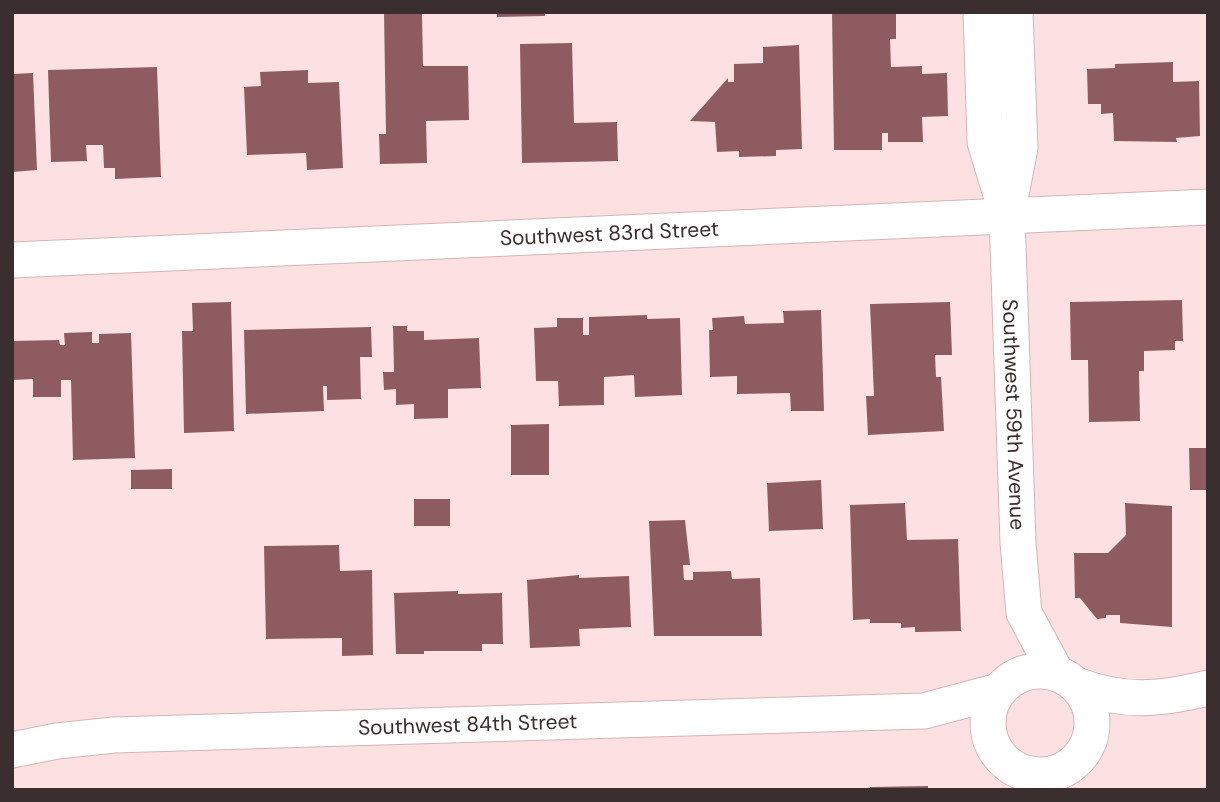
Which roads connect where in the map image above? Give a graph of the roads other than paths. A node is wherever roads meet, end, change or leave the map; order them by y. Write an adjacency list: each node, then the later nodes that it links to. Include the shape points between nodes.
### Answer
1 (981, 12): 4 (street, Southwest 59th Avenue, via 985,142)
2 (1015, 12): 4 (street, Southwest 59th Avenue, via 1020,148)
3 (1208, 207): 4 (street, Southwest 83rd Street)
4 (1007, 215): 5 (street, Southwest 83rd Street); 6 (street, Southwest 59th Avenue)
5 (12, 260)
6 (1024, 613): 7 (street, Southwest 59th Avenue); 8 (street, Southwest 59th Avenue)
7 (1066, 680): 8 (street, via 1030,673); 9 (street, via 1110,697 1134,699); 13 (street, via 1086,698 1091,713)
8 (1002, 688): 11 (street, Southwest 84th Street); 14 (street, via 988,719)
9 (1208, 688)
10 (1208, 709): 13 (street, via 1133,718)
11 (924, 711): 12 (street, Southwest 84th Street, via 114,735); 14 (street, Southwest 84th Street, via 957,726)
12 (12, 750)
13 (1081, 754): 14 (street, via 1046,775); 15 (street)
14 (1005, 766)
15 (1052, 790)

